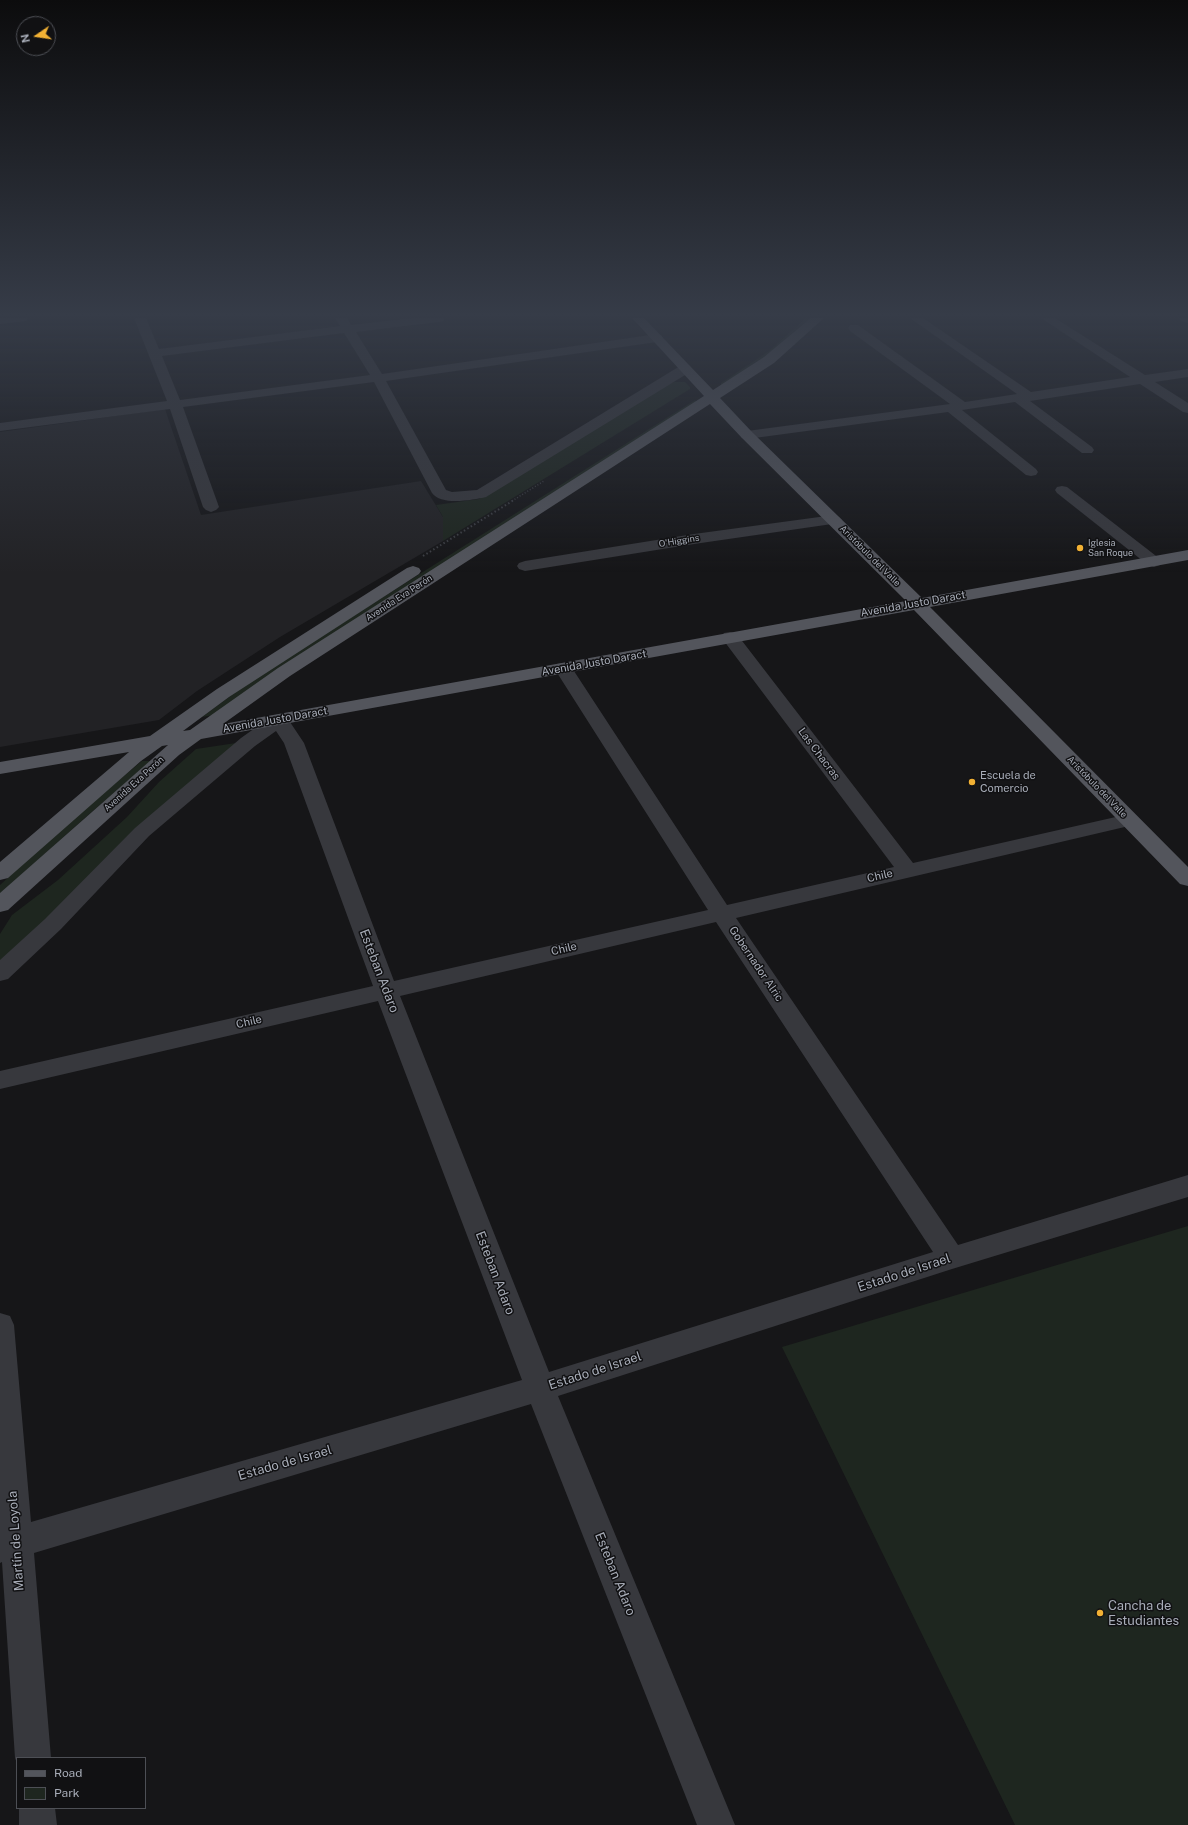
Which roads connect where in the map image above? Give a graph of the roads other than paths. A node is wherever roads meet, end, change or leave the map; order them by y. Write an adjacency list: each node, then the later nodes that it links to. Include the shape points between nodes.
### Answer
1 (182, 403): 10 (street)
2 (392, 403): 3 (street, via 440,493 451,497 481,494)
3 (629, 403)
4 (692, 403): 27 (main road, Avenida Eva Perón, via 265,666)
5 (693, 403): 26 (main road, Avenida Eva Perón, via 284,672)
6 (717, 403): 13 (main road, Aristóbulo del Valle)
7 (952, 403): 11 (street)
8 (986, 403): 11 (street)
9 (1030, 403): 14 (street)
10 (175, 404): 12 (street); 17 (street)
11 (957, 407): 13 (street); 15 (street)
12 (0, 428)
13 (747, 435): 18 (main road, Aristóbulo del Valle)
14 (1087, 450)
15 (1031, 472)
16 (1062, 490): 20 (street)
17 (210, 507)
18 (834, 520): 21 (street, O'Higgins); 22 (main road, Aristóbulo del Valle)
19 (1188, 555): 20 (main road, Avenida Justo Daract)
20 (1154, 562): 22 (main road, Avenida Justo Daract)
21 (525, 566)
22 (917, 603): 23 (main road, Avenida Justo Daract); 29 (main road, Aristóbulo del Valle)
23 (730, 637): 24 (main road, Avenida Justo Daract); 30 (street, Las Chacras)
24 (563, 668): 25 (main road, Avenida Justo Daract); 34 (street, Gobernador Alric)
25 (279, 720): 26 (main road, Avenida Justo Daract); 35 (street, via 248,742 142,832 53,924); 36 (street, Esteban Adaro, via 294,743)
26 (197, 733): 27 (main road, Avenida Justo Daract); 33 (main road, Avenida Eva Perón, via 172,751)
27 (159, 740): 28 (main road, Avenida Justo Daract); 31 (main road, Avenida Eva Perón, via 134,757)
28 (0, 768)
29 (1129, 820): 30 (street, Chile); 32 (main road, Aristóbulo del Valle)
30 (907, 870): 34 (street, Chile)
31 (0, 872)
32 (1188, 878)
33 (0, 905)
34 (721, 913): 36 (street, Chile); 39 (street, Gobernador Alric)
35 (0, 973)
36 (386, 991): 37 (street, Chile); 41 (street, Esteban Adaro)
37 (0, 1080)
38 (1188, 1186): 39 (street, Estado de Israel)
39 (952, 1258): 41 (street, Estado de Israel)
40 (0, 1325): 42 (street, Martín de Loyola)
41 (540, 1388): 42 (street, Estado de Israel); 46 (street, Esteban Adaro)
42 (8, 1544): 43 (street, Martín de Loyola)
43 (33, 1757)
44 (37, 1809): 45 (street)
45 (38, 1825)
46 (716, 1825)

